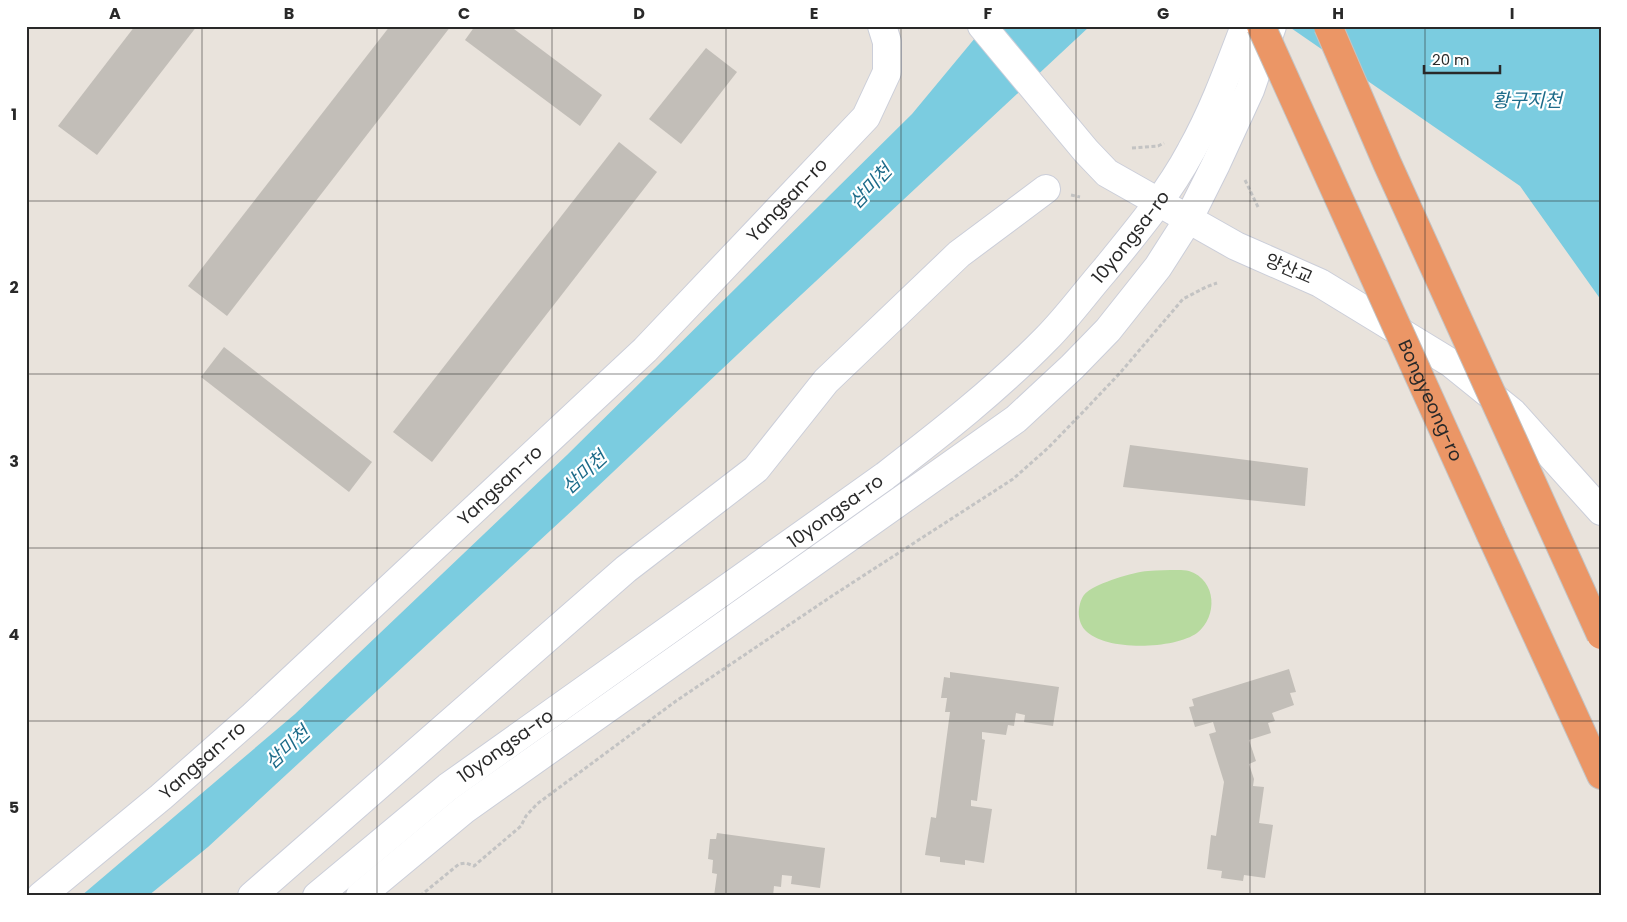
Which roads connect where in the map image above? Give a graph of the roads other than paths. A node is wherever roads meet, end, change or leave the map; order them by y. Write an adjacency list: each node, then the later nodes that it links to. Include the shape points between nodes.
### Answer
1 (882, 26): 15 (street, Yangsan-ro, via 887,42 887,72 866,117 646,350 253,716)
2 (982, 26): 8 (street, 양산교, via 1107,173)
3 (1245, 26): 8 (street, 10yongsa-ro, via 1202,130)
4 (1261, 26): 14 (highway, Bongyeong-ro, bridge)
5 (1272, 26): 9 (street, 10yongsa-ro, via 1250,90)
6 (1328, 26): 13 (highway, bridge)
7 (1046, 189): 16 (street, via 959,254 826,381 756,469 626,569)
8 (1159, 203): 9 (street, 양산교); 10 (street, 10yongsa-ro)
9 (1188, 220): 11 (street, 10yongsa-ro, via 1158,267); 12 (street, 양산교, via 1236,246 1320,283 1450,363 1513,413)
10 (1077, 303): 11 (street, via 1103,307); 17 (street, 10yongsa-ro, via 1034,351 932,440 448,787)
11 (1108, 330): 18 (street, 10yongsa-ro, via 1016,419 465,809)
12 (1601, 511)
13 (1601, 635)
14 (1601, 775)
15 (41, 896)
16 (252, 896)
17 (317, 896)
18 (360, 896)

